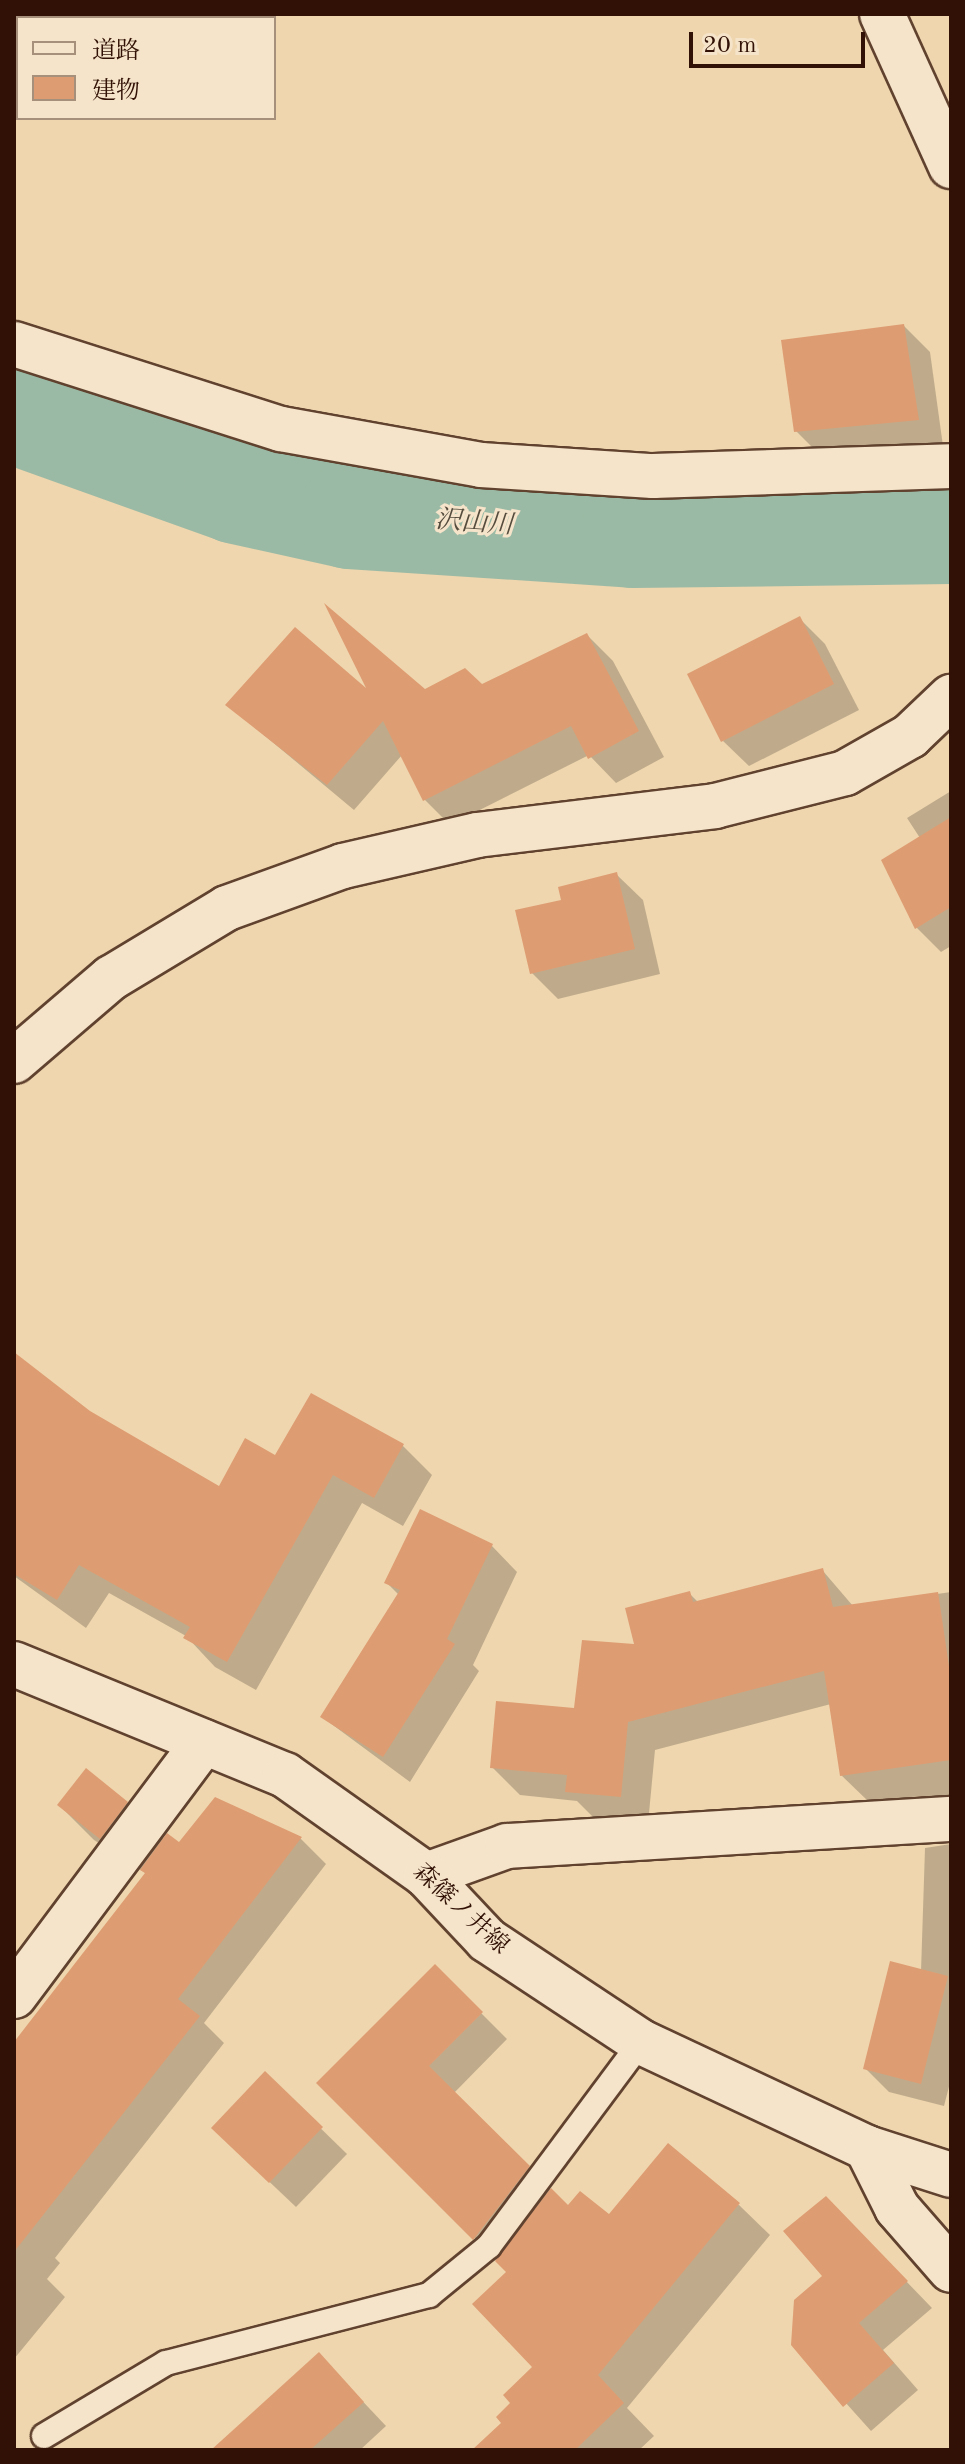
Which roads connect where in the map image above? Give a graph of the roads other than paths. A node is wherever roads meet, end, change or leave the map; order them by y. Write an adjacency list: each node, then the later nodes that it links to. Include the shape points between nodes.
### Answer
1 (882, 14): 2 (street)
2 (951, 166)
3 (14, 344): 4 (street, via 281,429 481,465 653,476)
4 (951, 466)
5 (951, 697): 6 (street, via 910,736 845,773 715,806 477,835 343,866 227,908 111,978)
6 (14, 1061)
7 (14, 1664): 8 (street, 森篠ノ井線)
8 (204, 1742): 10 (street, 森篠ノ井線, via 285,1775); 11 (street)
9 (951, 1819): 10 (street, via 507,1846)
10 (426, 1875): 12 (street, 森篠ノ井線, via 487,1940)
11 (14, 1996)
12 (641, 2042): 13 (street, 森篠ノ井線); 16 (lane, via 489,2246 429,2295 166,2363)
13 (867, 2148): 14 (street, 森篠ノ井線); 15 (street, via 897,2208)
14 (951, 2175)
15 (951, 2270)
16 (44, 2436)

